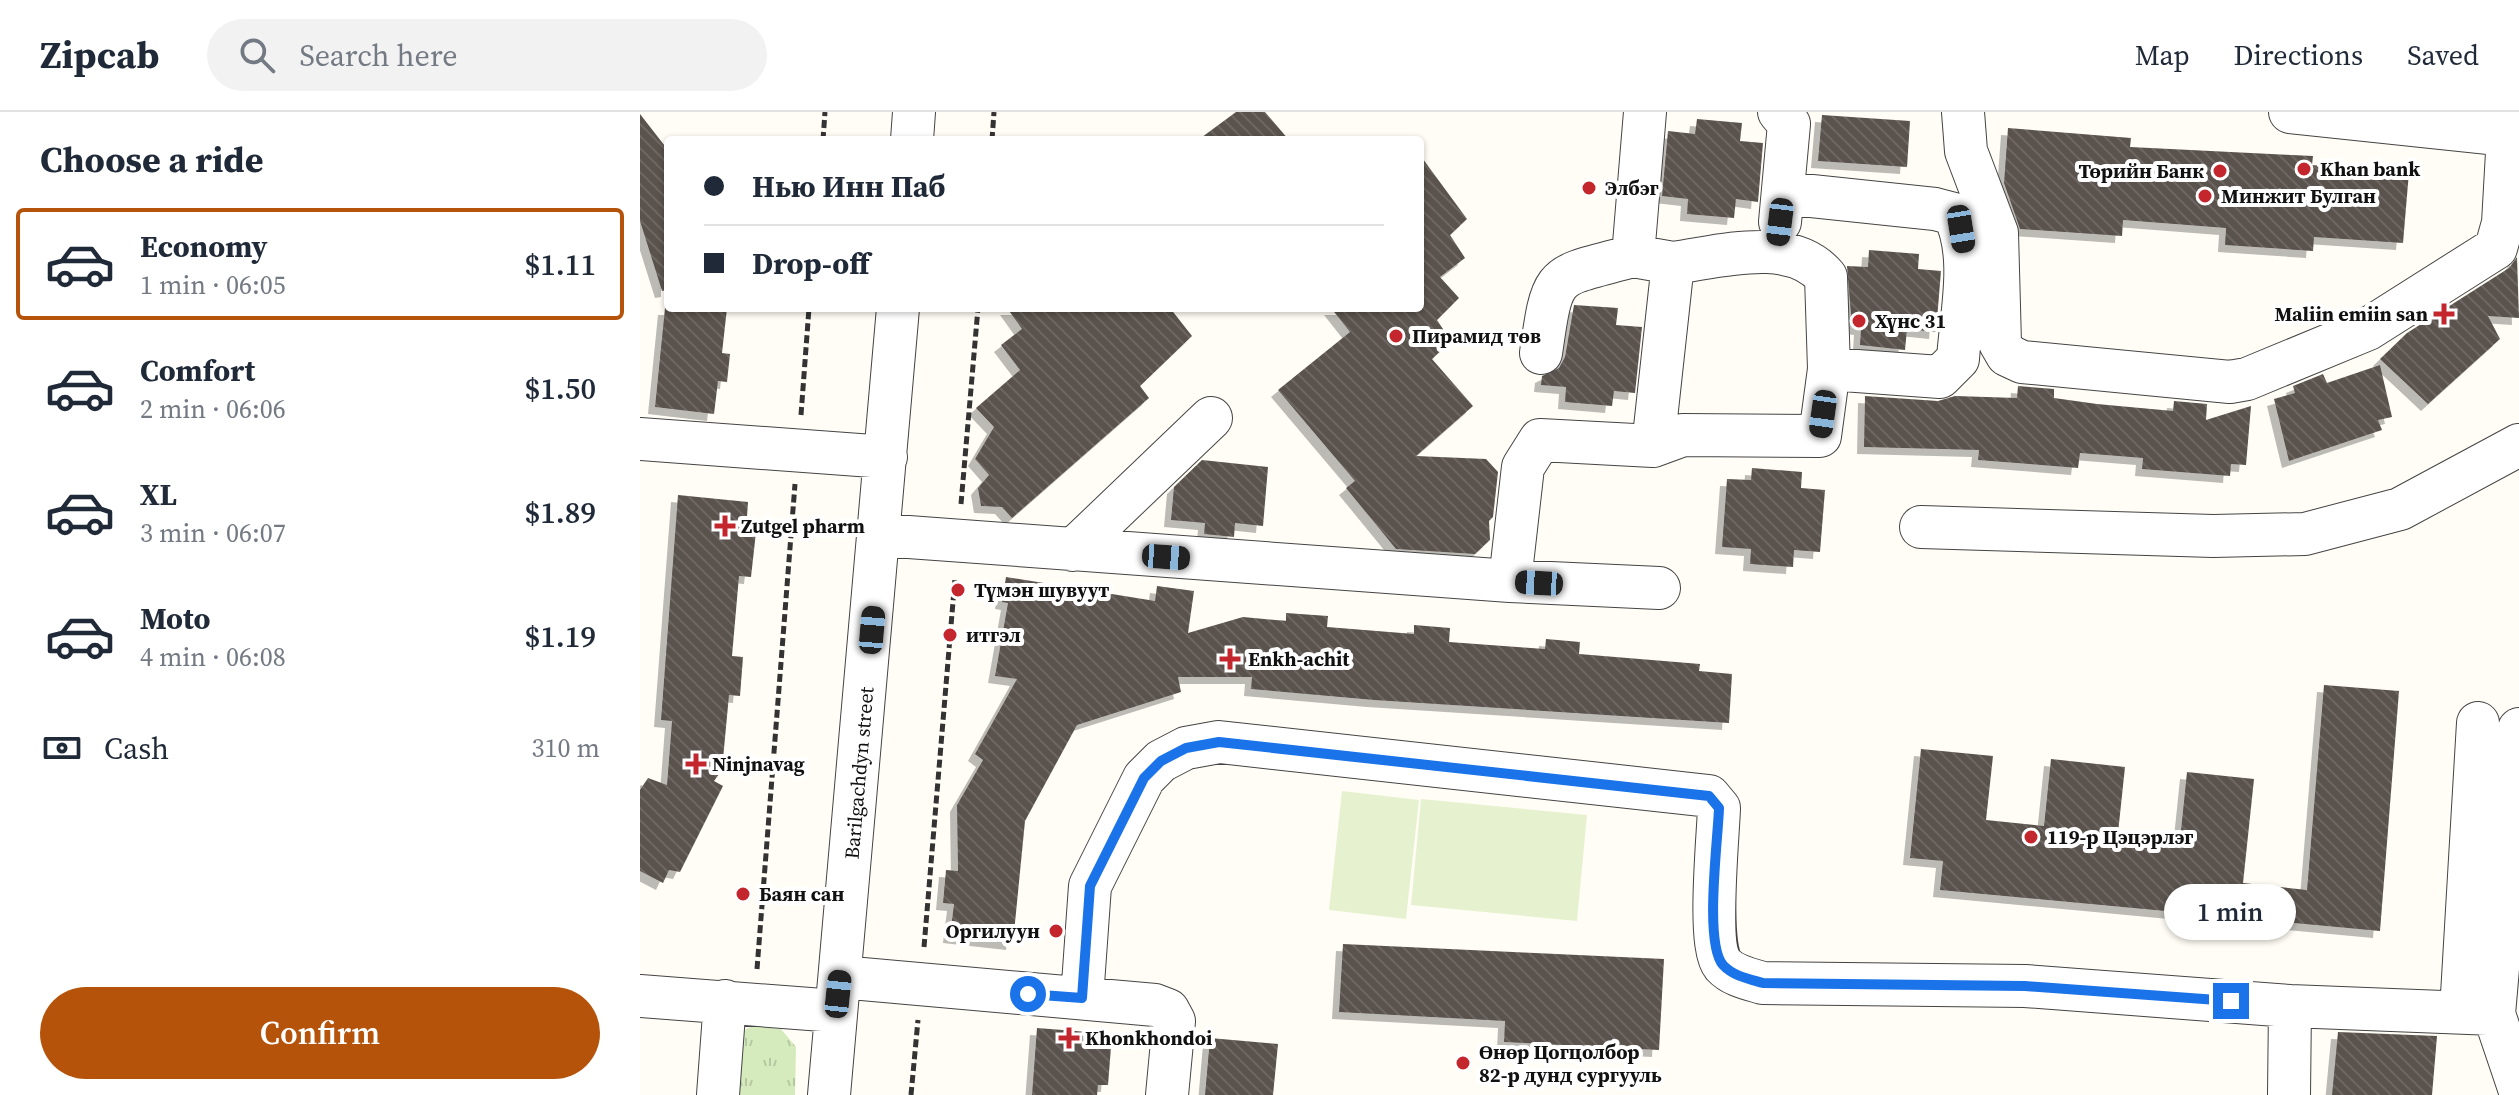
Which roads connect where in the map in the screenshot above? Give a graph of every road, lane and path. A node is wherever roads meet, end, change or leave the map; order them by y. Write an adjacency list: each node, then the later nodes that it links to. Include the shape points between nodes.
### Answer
1 (825, 112): 9 (path)
2 (914, 112): 10 (street)
3 (994, 112): 11 (path)
4 (1645, 112): 14 (street)
5 (1779, 112): 12 (street, via 1789,124)
6 (1963, 112): 8 (street, via 1966,151 1997,233 2000,343 2007,355 2022,362 2230,382 2368,329 2496,248 2503,223)
7 (2290, 112): 8 (street)
8 (2508, 123)
9 (823, 136)
10 (912, 136)
11 (992, 136)
12 (1783, 193): 13 (street); 20 (street, via 1935,209 1954,214 1961,229 1965,255 1958,359 1950,371 1940,377)
13 (1776, 251): 15 (street); 20 (street, via 1818,267 1826,277)
14 (1633, 256): 15 (street); 19 (street, via 1566,274 1549,294)
15 (1673, 263): 24 (street)
16 (809, 312): 25 (path)
17 (898, 312): 26 (street, Barilgachdyn street)
18 (978, 312): 29 (path)
19 (1541, 353)
20 (1829, 369): 24 (street, via 1820,436 1683,435)
21 (1211, 418): 30 (street)
22 (640, 439): 25 (street)
23 (2519, 445): 27 (street, via 2400,509 2305,534)
24 (1653, 446): 31 (street, via 1540,440 1523,467)
25 (798, 450): 26 (street); 39 (path)
26 (886, 457): 28 (street, Barilgachdyn street)
27 (1921, 527)
28 (881, 535): 29 (street); 36 (street, Barilgachdyn street)
29 (958, 542): 30 (street); 35 (path)
30 (1073, 550): 31 (street)
31 (1510, 581): 32 (street)
32 (1659, 588)
33 (2478, 723): 41 (street)
34 (2519, 729): 41 (street)
35 (921, 984): 36 (street); 38 (street); 45 (path)
36 (838, 994): 39 (street); 44 (street, Barilgachdyn street)
37 (640, 996): 39 (street)
38 (1082, 998): 40 (street, via 1090,886 1144,778 1186,748 1219,742 1709,796 1719,808 1714,942 1721,963 1734,974 1763,983 2025,986); 46 (street, via 1168,1010 1174,1021)
39 (740, 1003): 43 (street)
40 (2290, 1006): 41 (street); 47 (street)
41 (2477, 1013): 42 (street)
42 (2519, 1088)
43 (718, 1095)
44 (829, 1095)
45 (911, 1095)
46 (1167, 1095)
47 (2289, 1095)

